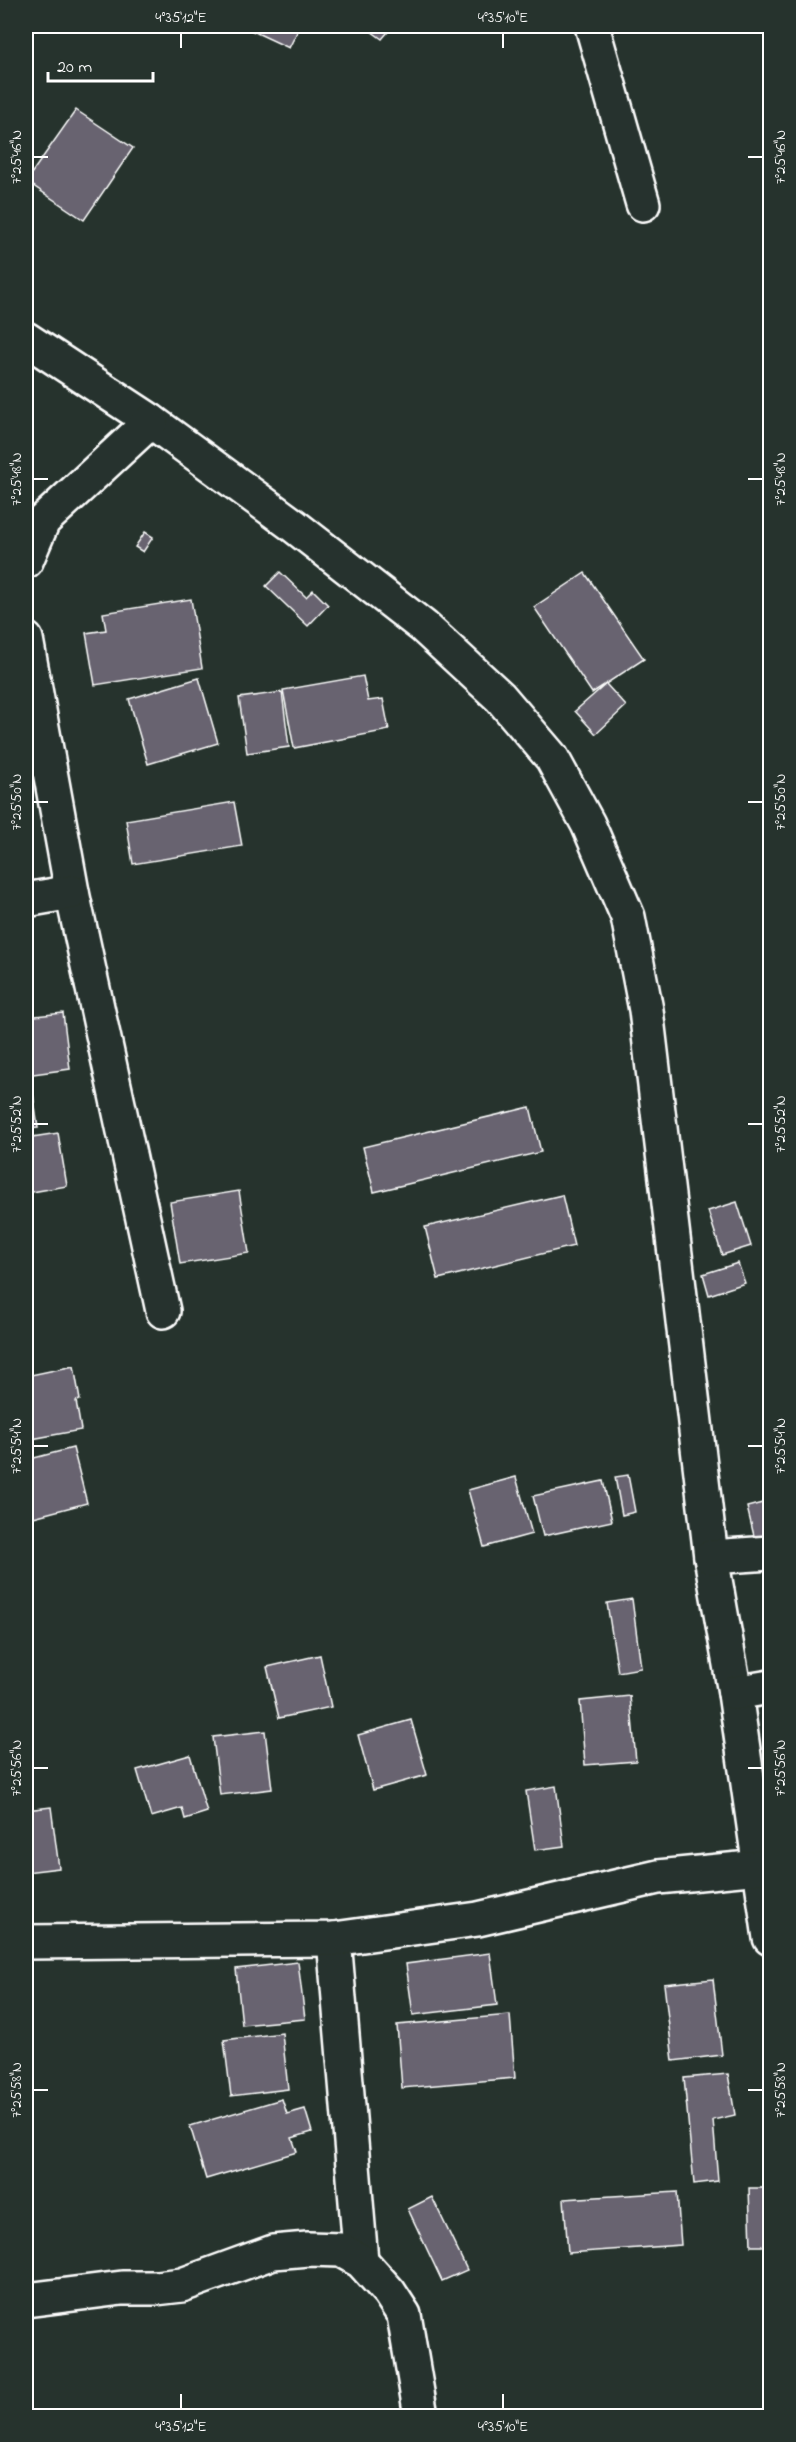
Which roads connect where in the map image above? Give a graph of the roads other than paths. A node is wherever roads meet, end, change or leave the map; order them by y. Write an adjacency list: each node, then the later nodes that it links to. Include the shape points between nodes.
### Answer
1 (592, 26): 2 (street)
2 (643, 204)
3 (26, 339): 4 (street)
4 (151, 421): 5 (street); 12 (street, via 424,627 500,697 552,758 588,824 628,917 645,1010)
5 (34, 523): 6 (street)
6 (26, 561)
7 (26, 639): 8 (street)
8 (72, 892): 9 (street); 10 (street)
9 (26, 900)
10 (163, 1311)
11 (771, 1552): 12 (street)
12 (711, 1557): 14 (street)
13 (771, 1687): 14 (street)
14 (735, 1693): 15 (street)
15 (760, 1867): 16 (street); 17 (street, via 658,1877 478,1919)
16 (771, 1938)
17 (334, 1939): 18 (street); 19 (street)
18 (26, 1942)
19 (361, 2261): 20 (street, via 340,2250 273,2252 182,2285); 21 (street, via 404,2315)
20 (26, 2300)
21 (421, 2416)

